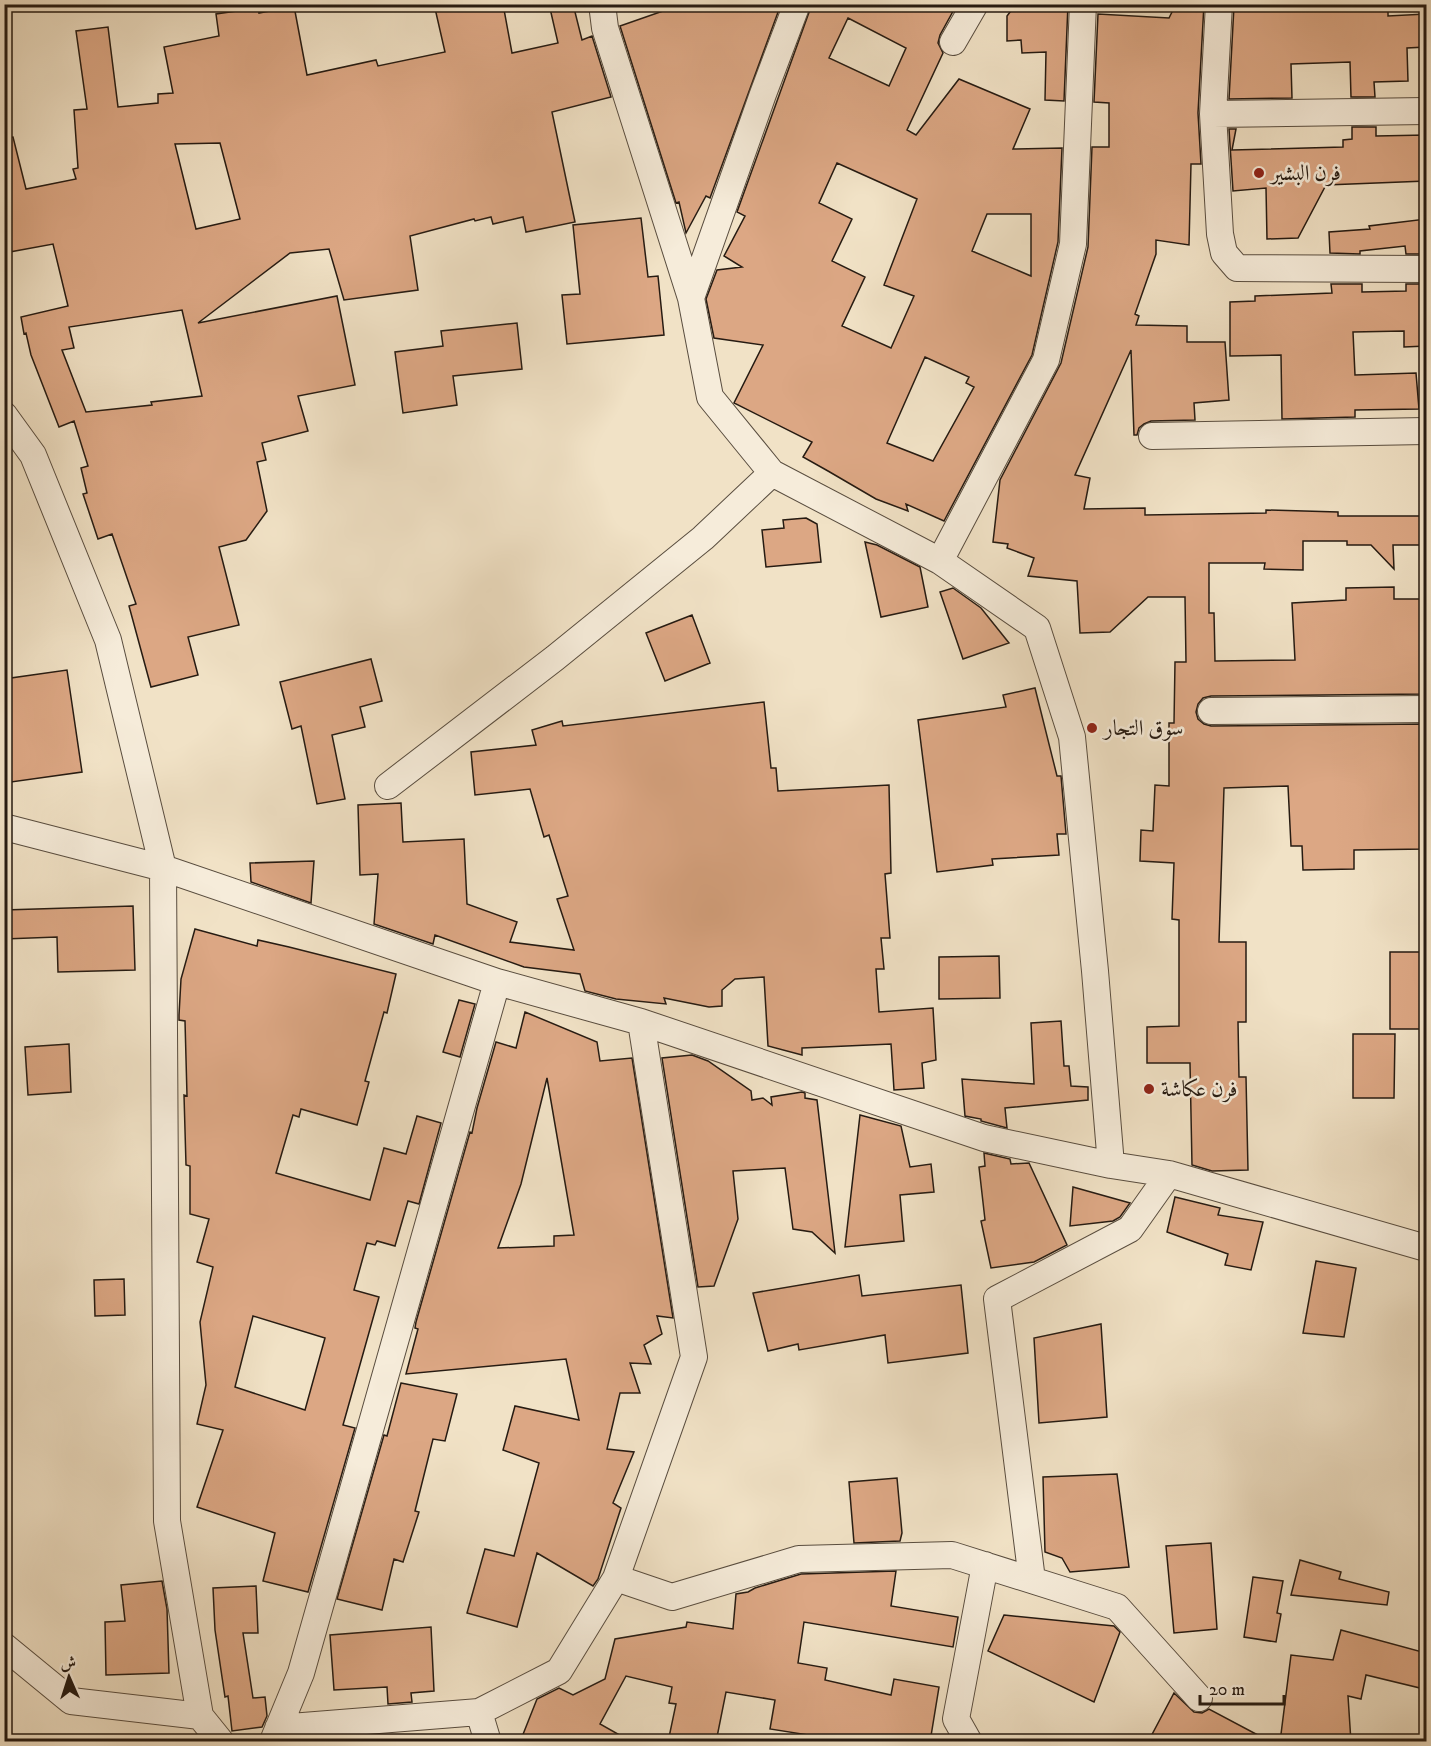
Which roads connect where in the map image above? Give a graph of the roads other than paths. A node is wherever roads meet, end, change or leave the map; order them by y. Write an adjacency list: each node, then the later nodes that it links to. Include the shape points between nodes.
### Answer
1 (602, 4): 10 (street, via 605,28)
2 (797, 4): 10 (street)
3 (975, 4): 6 (street)
4 (1083, 4): 15 (street, via 1073,244 1046,360)
5 (1219, 4): 8 (street)
6 (953, 42)
7 (1426, 111): 8 (street)
8 (1213, 114): 9 (street, via 1220,234 1224,253 1237,268)
9 (1426, 269)
10 (691, 298): 14 (street, via 710,397)
11 (4, 415): 20 (street, via 33,455 108,640)
12 (1426, 431): 13 (street)
13 (1152, 436)
14 (772, 473): 15 (street); 18 (street, via 703,538)
15 (940, 561): 23 (street, via 1037,628 1072,737)
16 (1426, 709): 17 (street)
17 (1211, 711)
18 (388, 786)
19 (4, 827): 20 (street)
20 (163, 868): 21 (street); 32 (street, via 167,1521)
21 (497, 982): 22 (street); 33 (street, via 301,1673)
22 (641, 1022): 23 (street, via 984,1138); 27 (street, via 694,1357)
23 (1111, 1165): 24 (street)
24 (1168, 1174): 25 (street); 28 (street, via 1130,1229 997,1299)
25 (1426, 1248)
26 (985, 1565): 27 (street, via 952,1555 799,1559 672,1597); 28 (street); 36 (street, via 956,1719)
27 (616, 1578): 31 (street, via 559,1671)
28 (1032, 1580): 30 (street, via 1117,1607)
29 (4, 1646): 32 (street, via 71,1701)
30 (1199, 1698)
31 (479, 1713): 33 (street); 35 (street)
32 (200, 1716): 34 (street)
33 (275, 1735)
34 (221, 1742)
35 (488, 1742)
36 (969, 1742)

